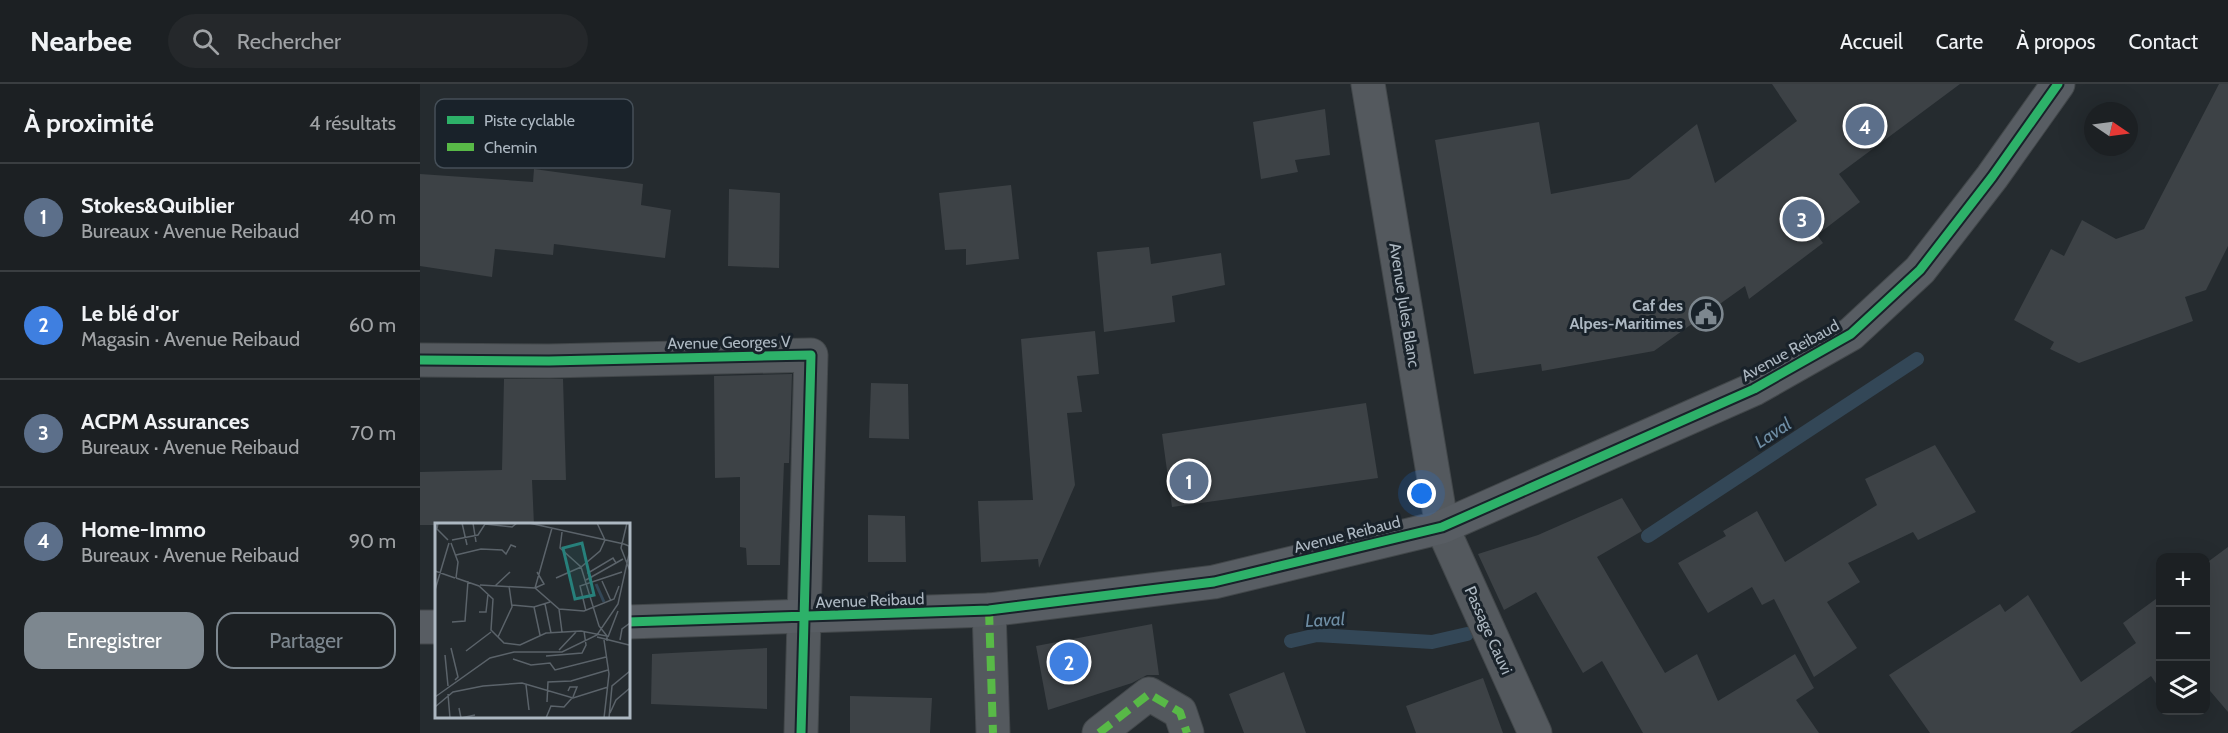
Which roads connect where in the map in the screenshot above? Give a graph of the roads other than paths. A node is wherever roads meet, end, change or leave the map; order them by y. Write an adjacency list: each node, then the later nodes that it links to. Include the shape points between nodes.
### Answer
1 (1368, 84): 4 (street, Avenue Jules Blanc)
2 (2058, 84): 4 (street, Avenue Reibaud, via 1920,270 1851,334 1754,389)
3 (420, 360): 6 (street, Avenue Georges V, via 812,355)
4 (1442, 526): 5 (street, Avenue Reibaud, via 1214,582); 12 (street, Passage Cauvi)
5 (989, 610): 6 (street, Avenue Reibaud); 9 (street)
6 (806, 618): 7 (street, Avenue Reibaud); 8 (street)
7 (630, 622)
8 (801, 733)
9 (993, 733)
10 (1099, 733): 11 (street, via 1149,694 1180,712)
11 (1187, 733)
12 (1535, 733)

